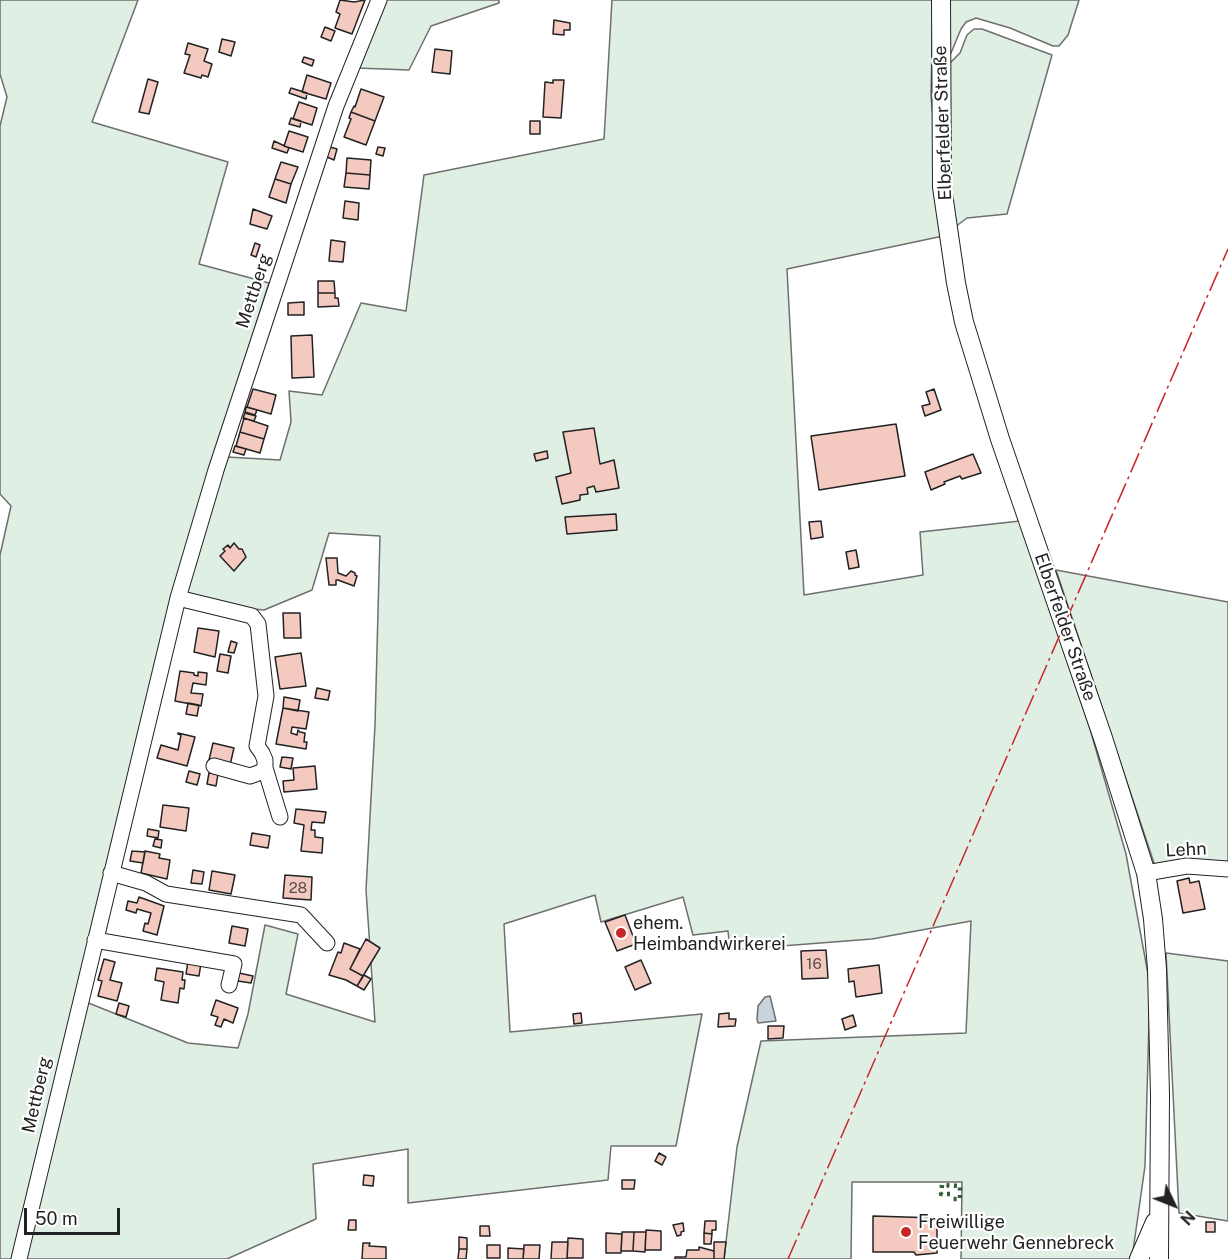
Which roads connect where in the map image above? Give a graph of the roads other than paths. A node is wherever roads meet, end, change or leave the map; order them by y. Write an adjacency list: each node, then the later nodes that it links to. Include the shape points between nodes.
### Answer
1 (379, 0): 3 (street, Mettberg, via 336,106)
2 (941, 0): 9 (main road, Elberfelder Straße, via 942,187 964,322)
3 (178, 598): 5 (street, via 252,616 258,624 266,696 257,746); 8 (street, Mettberg)
4 (214, 766): 5 (street, via 250,776)
5 (265, 768): 6 (street)
6 (280, 817)
7 (1228, 868): 9 (street, Lehn, via 1187,866)
8 (111, 873): 10 (street, Mettberg); 11 (street, via 146,883 166,894 301,915)
9 (1146, 873): 13 (main road, Elberfelder Straße, via 1157,969)
10 (95, 940): 12 (street, via 234,964); 14 (street, Mettberg)
11 (327, 943)
12 (229, 985)
13 (1158, 1215): 15 (main road); 16 (main road, Elberfelder Straße)
14 (19, 1259)
15 (1139, 1259)
16 (1159, 1259)

